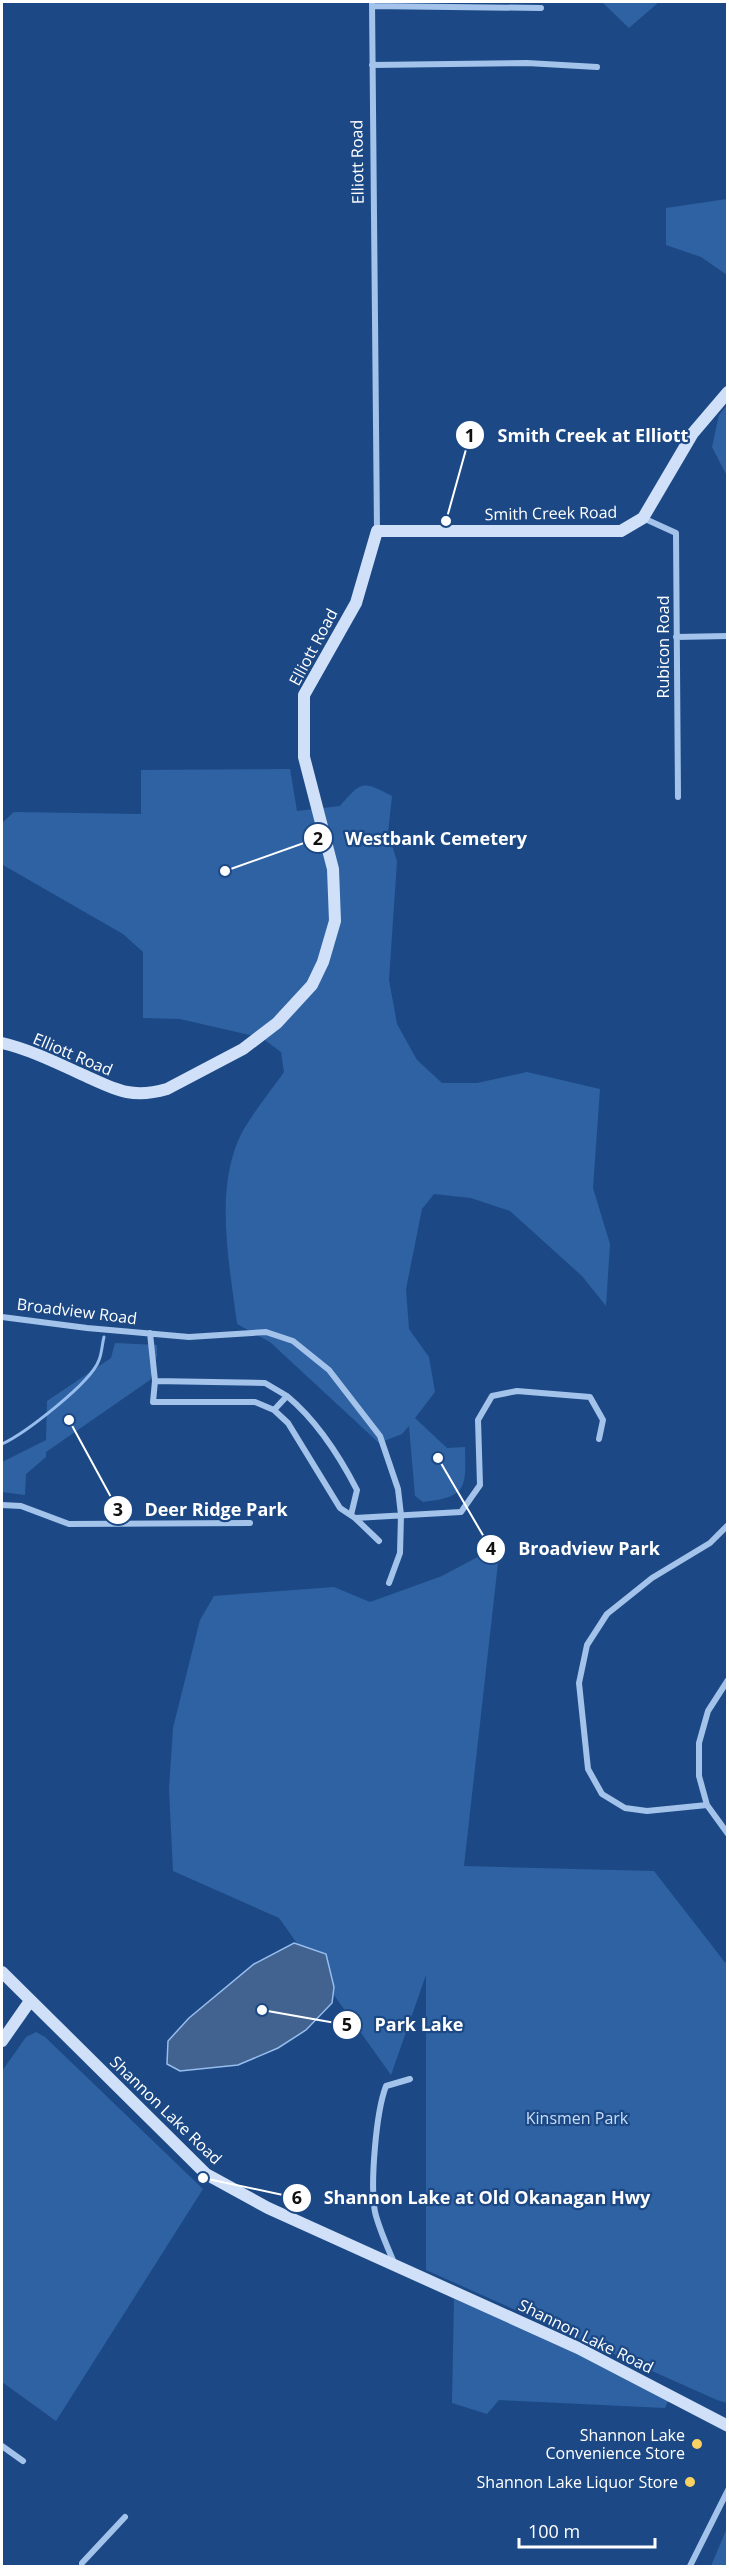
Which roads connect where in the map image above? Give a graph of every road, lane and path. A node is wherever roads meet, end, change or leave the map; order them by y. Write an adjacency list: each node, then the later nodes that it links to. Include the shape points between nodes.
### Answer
1 (372, 4): 2 (street); 3 (street, Elliott Road)
2 (541, 8)
3 (372, 65): 4 (street, via 527,63); 7 (street, Elliott Road)
4 (597, 67)
5 (728, 392): 6 (street, via 693,433)
6 (643, 518): 7 (street, Smith Creek Road, via 621,531); 9 (street, Rubicon Road, via 676,533)
7 (377, 531): 11 (street, Elliott Road, via 356,603 304,695 304,757 333,869 335,909 330,944 312,985 277,1023 243,1049 156,1092 108,1088)
8 (728, 636): 9 (street)
9 (676, 637): 10 (street, Rubicon Road)
10 (678, 797)
11 (2, 1043)
12 (2, 1317): 13 (street, Broadview Road)
13 (150, 1333): 14 (street, Broadview Road); 19 (street, Broadview Road, via 189,1336 266,1332 293,1341 330,1370 380,1436 398,1489)
14 (154, 1381): 15 (street, via 265,1383); 16 (street, Broadview Road, via 153,1402 255,1402)
15 (287, 1396): 16 (street); 20 (street, via 301,1408 348,1472 357,1490)
16 (274, 1410): 20 (street, via 288,1423 340,1508)
17 (599, 1439): 19 (street, via 603,1420 590,1397 518,1391 492,1396 478,1420 480,1485 461,1512)
18 (2, 1505): 21 (street, via 21,1506 69,1524)
19 (401, 1515): 20 (street); 24 (street, Broadview Road, via 400,1553)
20 (353, 1516): 23 (street)
21 (250, 1523)
22 (728, 1525): 26 (street, via 710,1543 652,1578 607,1614 586,1645 579,1683 588,1769 602,1794 625,1808 647,1811)
23 (379, 1541)
24 (390, 1583)
25 (728, 1680): 26 (street, via 708,1712 699,1743 699,1776)
26 (707, 1805): 27 (street)
27 (728, 1834)
28 (2, 1972): 29 (street, Shannon Lake Road)
29 (30, 2001): 30 (street); 32 (street, Shannon Lake Road, via 206,2174 268,2208)
30 (2, 2041)
31 (410, 2079): 32 (street, via 386,2086 378,2116 375,2212)
32 (395, 2265): 33 (street, Shannon Lake Road, via 578,2348)
33 (728, 2426)
34 (2, 2446): 35 (street)
35 (23, 2461)
36 (728, 2490): 39 (street)
37 (125, 2517): 38 (street)
38 (82, 2566)
39 (690, 2566)

